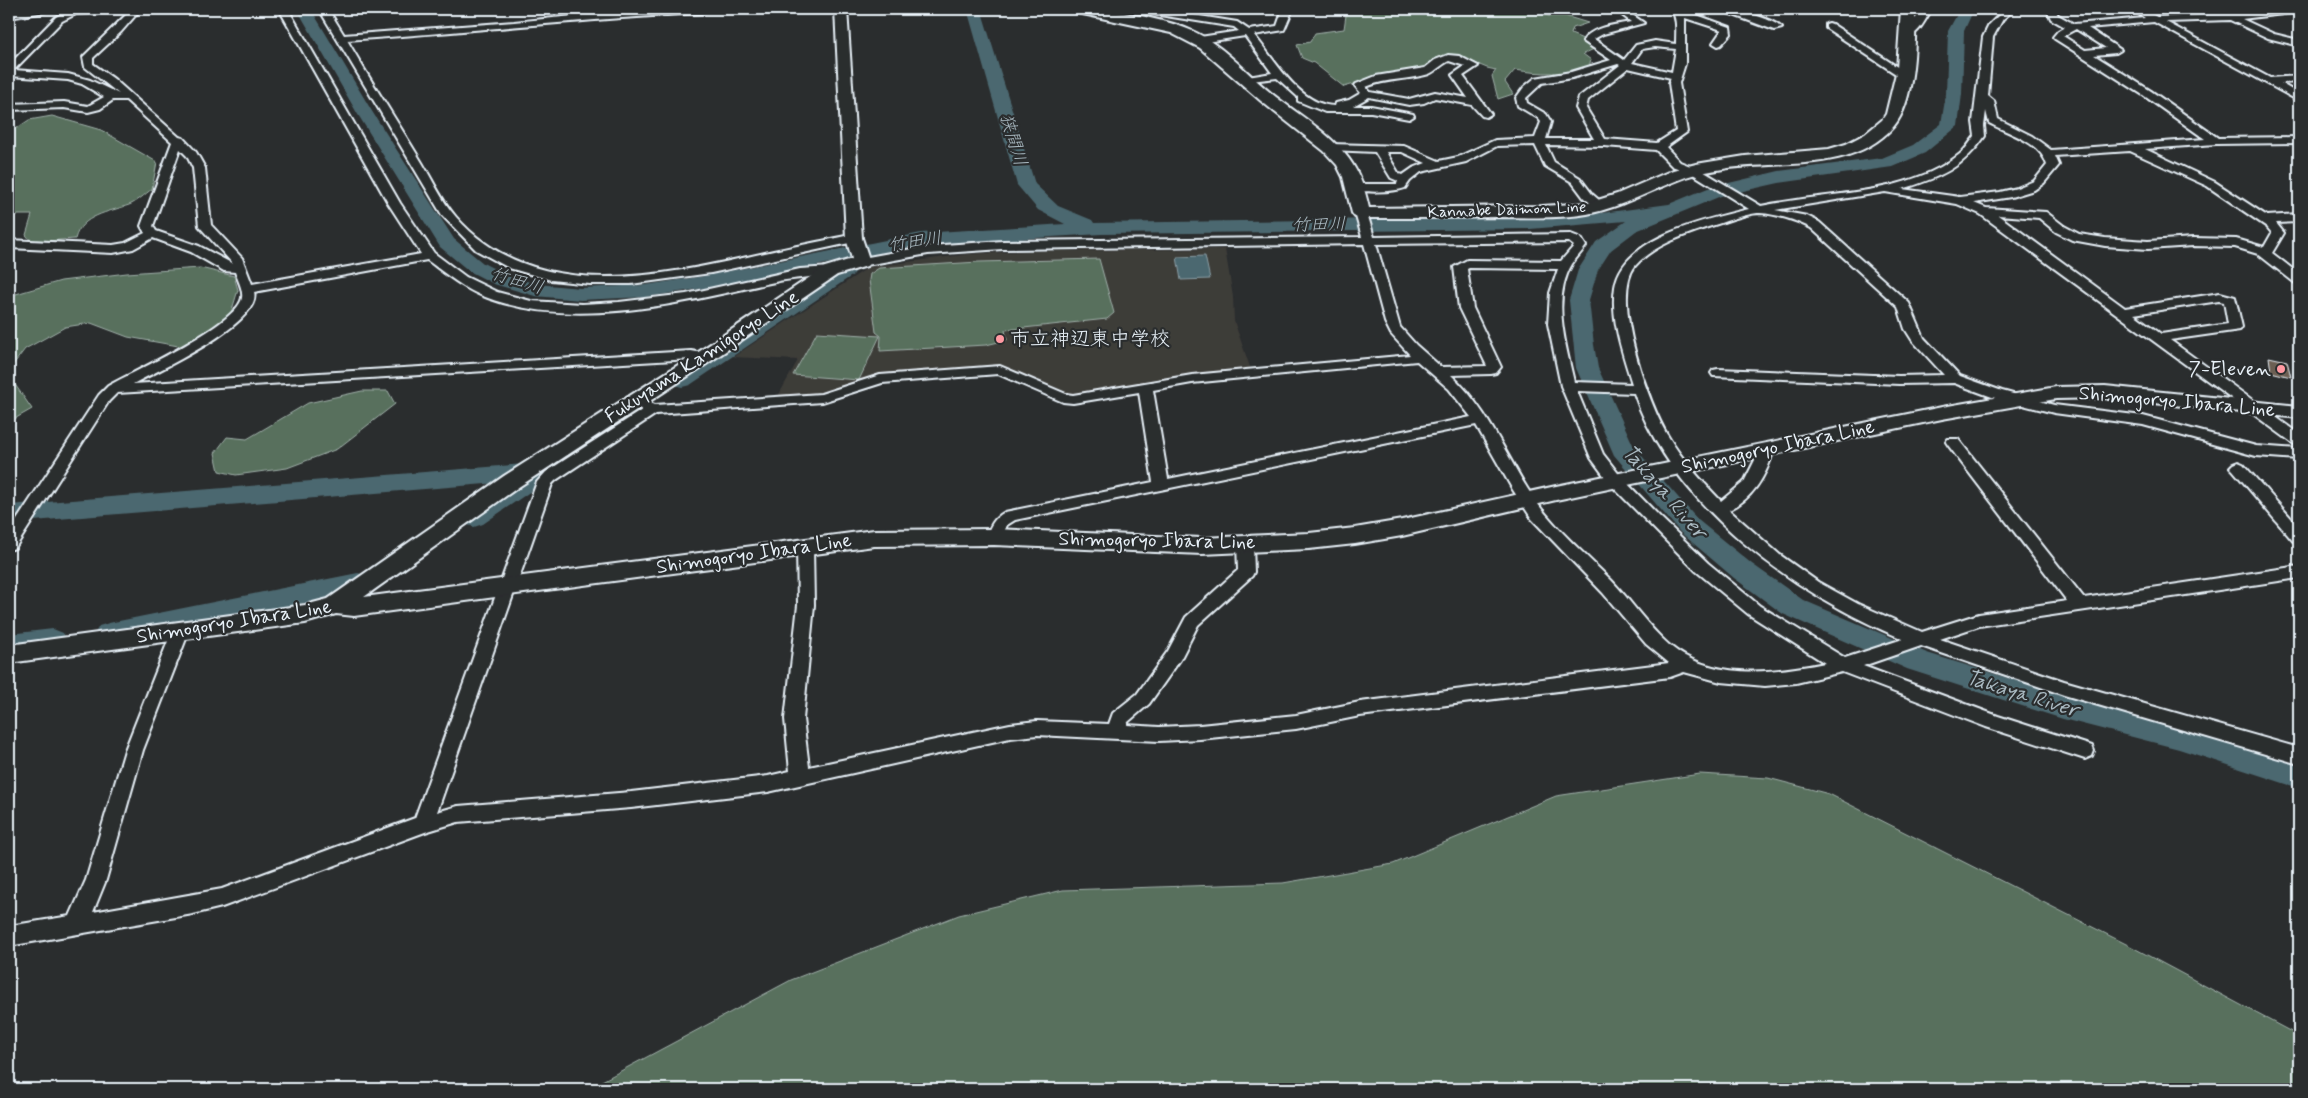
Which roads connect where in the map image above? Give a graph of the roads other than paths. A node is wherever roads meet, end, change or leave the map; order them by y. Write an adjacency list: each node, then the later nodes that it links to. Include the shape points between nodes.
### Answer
1 (46, 9): 24 (street)
2 (61, 9): 20 (street)
3 (111, 9): 20 (street)
4 (136, 9): 48 (street, via 87,61)
5 (282, 9): 83 (street, via 394,203)
6 (324, 9): 32 (street)
7 (842, 9): 79 (main road)
8 (1078, 9): 33 (main road, via 1161,26)
9 (1141, 9): 30 (street, via 1232,23)
10 (1289, 9): 30 (street, via 1281,28)
11 (1618, 9): 38 (street, via 1639,22 1600,32 1588,41)
12 (1722, 9): 29 (street)
13 (1908, 9): 31 (main road, Kannabe Daimon Line)
14 (1927, 9): 31 (street)
15 (2051, 9): 28 (street, via 2054,17)
16 (2136, 9): 26 (street)
17 (2286, 9): 18 (street); 23 (street); 25 (street)
18 (2299, 9)
19 (701, 10): 32 (street)
20 (74, 11): 39 (street, via 59,19)
21 (1677, 11): 34 (street, via 1727,29); 36 (street)
22 (2011, 12): 49 (street, via 1991,28 1986,39)
23 (2299, 14)
24 (9, 15)
25 (2231, 17): 26 (street); 35 (street, via 2271,36)
26 (2156, 20): 28 (street); 45 (street)
27 (1829, 26): 40 (street)
28 (2075, 27): 37 (street, via 2058,37); 37 (street, via 2116,50)
29 (1777, 28)
30 (1248, 32): 33 (street); 41 (street)
31 (1908, 34): 40 (main road, Kannabe Daimon Line)
32 (341, 38): 88 (street, via 452,220 486,252 516,266 564,278 614,280)
33 (1200, 40): 44 (main road)
34 (1718, 43)
35 (2299, 43)
36 (1680, 48): 38 (street, via 1655,44 1639,47); 42 (street)
37 (2084, 53): 58 (street)
38 (1621, 63): 42 (street); 59 (street, via 1571,75 1546,76 1525,92 1522,104 1546,122); 60 (street, via 1581,103 1580,108)
39 (9, 73): 47 (street, via 72,78 86,82)
40 (1904, 74): 67 (main road, Kannabe Daimon Line, via 1890,121 1856,146 1814,158 1748,160)
41 (1279, 75): 44 (street); 51 (street, via 1303,98)
42 (1676, 76): 63 (street, via 1674,83 1682,132)
43 (2299, 79): 45 (street)
44 (1246, 80): 51 (main road)
45 (2268, 81): 50 (street)
46 (1367, 94): 51 (street, via 1344,105); 52 (street, via 1409,102 1420,102 1435,95); 52 (street, via 1360,86 1365,83 1428,72 1438,62 1456,58 1473,66 1457,75 1466,83)
47 (110, 97): 48 (street); 53 (street, via 88,109 64,105)
48 (128, 97): 56 (street)
49 (1983, 97): 65 (street, via 1989,100 1993,121 2037,143); 70 (street, via 1978,129 1980,136 1962,160 1927,177)
50 (2299, 98)
51 (1290, 102): 55 (street, via 1325,109 1371,109); 61 (main road)
52 (1474, 102): 54 (street)
53 (9, 107)
54 (1486, 114)
55 (1409, 116)
56 (179, 140): 78 (street, via 165,169 147,226); 86 (street, via 199,168 205,226 238,261)
57 (2299, 140): 58 (street)
58 (2216, 141): 62 (street)
59 (1539, 142): 60 (street); 66 (street, via 1494,143 1470,157); 72 (street, via 1549,164 1576,180)
60 (1602, 143): 63 (street)
61 (1330, 147): 64 (street); 69 (main road, via 1350,171)
62 (2131, 147): 65 (street); 77 (street, via 2211,184)
63 (1659, 148): 67 (street, via 1669,159)
64 (1379, 149): 66 (street, via 1404,149); 68 (street, via 1395,176)
65 (2049, 153): 71 (street, via 2053,164 2039,182 2019,190)
66 (1437, 164): 68 (street)
67 (1694, 171): 72 (main road, Kannabe Daimon Line); 73 (street)
68 (1404, 179): 69 (street, via 1401,186 1395,188)
69 (1356, 187): 75 (main road)
70 (1888, 190): 71 (street); 73 (street)
71 (1960, 201): 74 (street)
72 (1600, 206): 75 (main road, Kannabe Daimon Line, via 1523,212)
73 (1759, 210): 98 (street, via 1804,219 1815,225 1904,306 1919,340); 101 (street, via 1681,234 1651,248 1626,271 1620,303)
74 (1984, 211): 82 (street, via 2042,214 2060,229 2106,242 2148,245 2236,242); 92 (street)
75 (1361, 214): 80 (street)
76 (2299, 218): 77 (street)
77 (2266, 220): 82 (street, via 2278,233 2268,250)
78 (152, 234): 81 (street, via 129,246 113,249); 86 (street, via 195,249 228,268)
79 (855, 239): 84 (main road); 88 (street)
80 (1368, 241): 84 (street, via 1002,245 921,251); 85 (street, via 1571,238 1580,246); 94 (street, via 1392,323)
81 (9, 244)
82 (2262, 251): 89 (street)
83 (429, 256): 90 (street); 91 (street, via 462,280 492,295 532,305 610,307)
84 (861, 260): 87 (main road, Fukuyama Kamigoryo Line)
85 (1565, 265): 96 (street, via 1467,264 1460,267 1466,308 1494,368); 100 (street, via 1556,293 1555,324)
86 (240, 268): 90 (street)
87 (831, 271): 91 (street, via 800,273); 95 (main road, Fukuyama Kamigoryo Line)
88 (685, 275): 91 (street)
89 (2299, 280)
90 (248, 289): 102 (street, via 247,303 230,323)
91 (686, 297)
92 (2121, 312): 93 (street); 93 (street, via 2220,297 2230,300 2235,326)
93 (2159, 338): 105 (street)
94 (1421, 356): 96 (street); 99 (street)
95 (704, 357): 102 (street, via 690,355); 104 (main road, Fukuyama Kamigoryo Line)
96 (1440, 371): 107 (street)
97 (1718, 373): 98 (street)
98 (1955, 379): 103 (street)
99 (1144, 386): 104 (street, via 1063,398 1000,370 880,379 822,398); 115 (street)
100 (1571, 386): 101 (street); 114 (street, via 1591,446)
101 (1635, 388): 113 (street)
102 (113, 389): 120 (street)
103 (2015, 399): 105 (main road, Shimogoryo Ibara Line, via 2056,393 2105,392); 110 (main road, Shimogoryo Ibara Line); 111 (street, via 2054,409 2143,421 2256,451)
104 (644, 406): 124 (street, via 546,482); 126 (main road, Fukuyama Kamigoryo Line, via 521,475)
105 (2255, 408): 106 (main road, Shimogoryo Ibara Line); 108 (street)
106 (2299, 412)
107 (1480, 420): 115 (street); 116 (street)
108 (2299, 441)
109 (1953, 442): 125 (street)
110 (1766, 449): 113 (main road, Shimogoryo Ibara Line); 117 (street, via 1756,476 1744,493 1731,504)
111 (2299, 454)
112 (2238, 466): 119 (street)
113 (1678, 468): 114 (main road, Shimogoryo Ibara Line); 117 (street)
114 (1619, 480): 116 (main road, Shimogoryo Ibara Line); 131 (street, via 1702,567 1754,610)
115 (1162, 486): 118 (street, via 1011,516 1000,522)
116 (1527, 500): 121 (main road, Shimogoryo Ibara Line, via 1355,536); 130 (street, via 1560,542 1610,589 1667,651)
117 (1718, 509): 128 (street, via 1753,542 1804,582 1833,600)
118 (994, 537): 121 (main road, Shimogoryo Ibara Line, via 1158,545); 122 (main road, Shimogoryo Ibara Line, via 874,538)
119 (2299, 537)
120 (9, 544)
121 (1245, 544): 132 (street, via 1246,572 1192,620 1174,656 1143,699 1120,718)
122 (805, 547): 124 (main road, Shimogoryo Ibara Line); 135 (street, via 806,605 794,719)
123 (2299, 572): 125 (street)
124 (507, 586): 126 (main road, Shimogoryo Ibara Line, via 354,607); 136 (street)
125 (2079, 604): 128 (street, via 1979,620)
126 (336, 605): 127 (main road, Shimogoryo Ibara Line, via 305,614)
127 (180, 631): 129 (main road, Shimogoryo Ibara Line); 137 (street, via 134,750 96,880)
128 (1917, 639): 131 (street); 134 (street, via 2067,689)
129 (9, 654)
130 (1684, 664): 131 (street, via 1732,677 1764,680 1801,676); 132 (street, via 1670,670 1360,709 1296,722 1200,732)
131 (1845, 664): 133 (street, via 1993,722)
132 (1116, 732): 135 (street, via 1037,728 1010,731)
133 (2085, 751)
134 (2299, 756)
135 (800, 777): 136 (street, via 768,784 631,800 470,812)
136 (423, 824): 137 (street, via 222,898)
137 (77, 924): 138 (street)
138 (9, 936)

